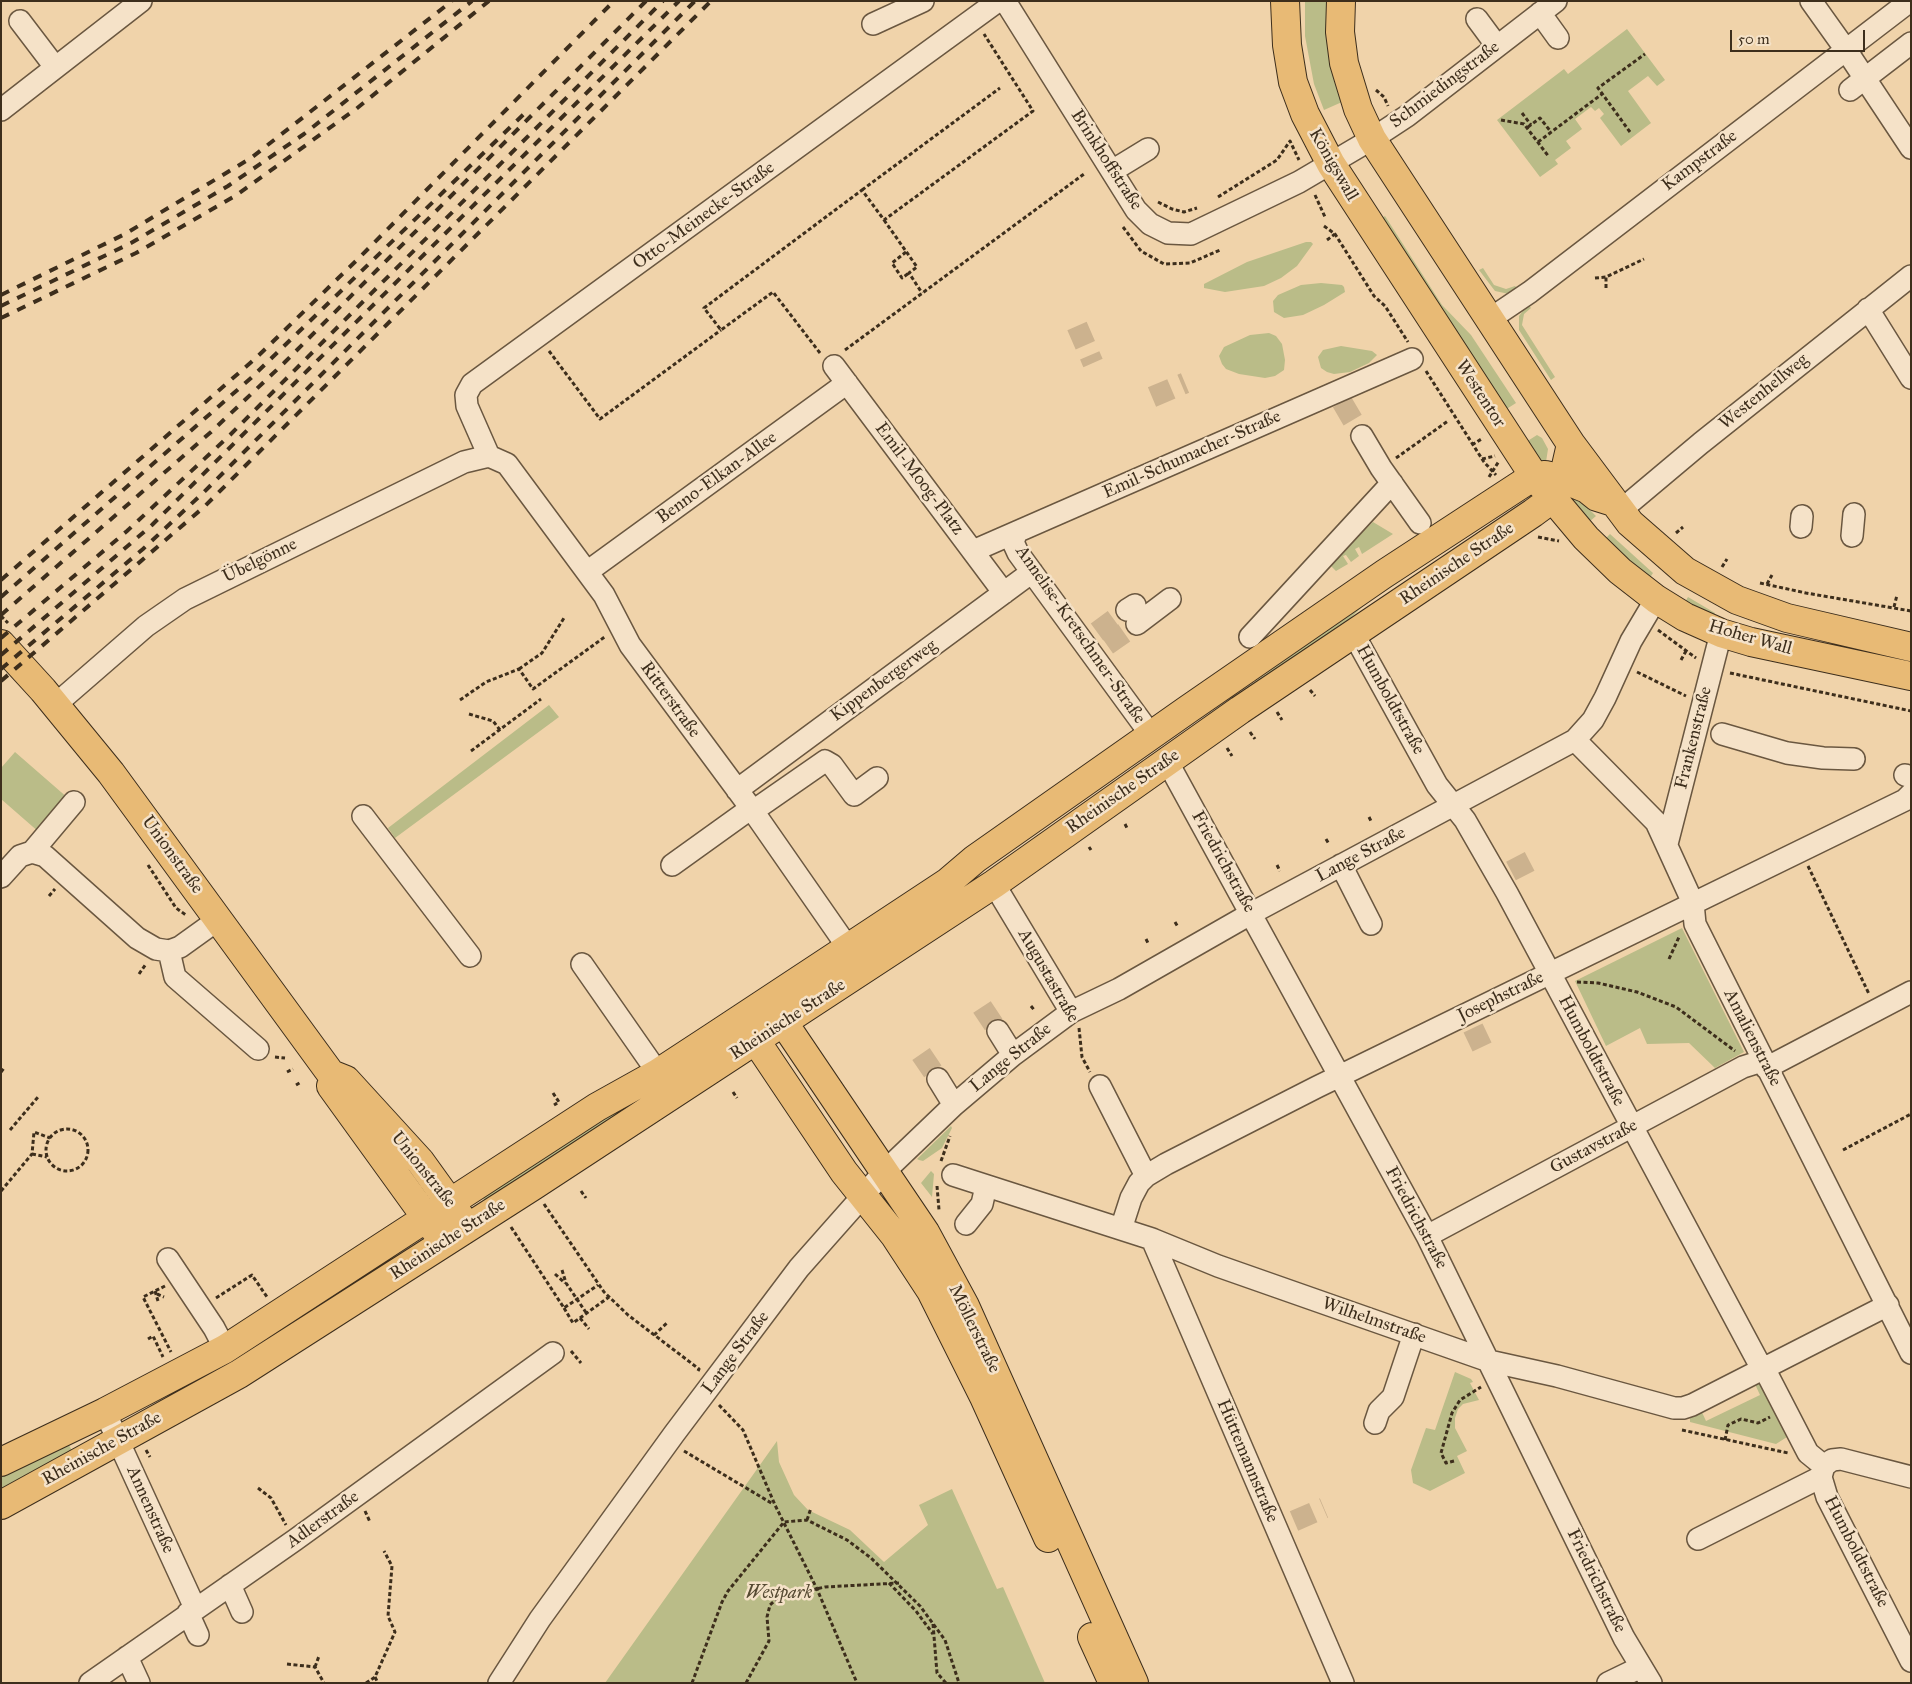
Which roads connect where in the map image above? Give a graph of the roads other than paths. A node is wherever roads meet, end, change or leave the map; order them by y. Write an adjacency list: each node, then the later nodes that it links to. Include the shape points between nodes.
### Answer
1 (141, 1): 17 (street)
2 (923, 1): 12 (street)
3 (998, 1): 34 (street, Otto-Meinecke-Straße, via 959,35 817,139 472,384 466,395 468,406)
4 (1005, 1): 24 (street, Brinkhoffstraße)
5 (1285, 1): 23 (main road, Königswall, via 1293,82 1304,114)
6 (1341, 1): 20 (main road, via 1344,63 1358,109)
7 (1811, 1): 16 (street)
8 (1910, 1): 16 (street, Kampstraße)
9 (1548, 7): 13 (street); 15 (street, Schmiedingstraße)
10 (1477, 20): 15 (street)
11 (20, 21): 17 (street)
12 (873, 24)
13 (1558, 38)
14 (1911, 43): 18 (street)
15 (1497, 46): 20 (street, Schmiedingstraße)
16 (1846, 50): 18 (street); 28 (street, Kampstraße, via 1530,292)
17 (55, 67): 19 (street)
18 (1857, 84): 21 (street)
19 (1, 110)
20 (1372, 139): 23 (street, Schmiedingstraße); 28 (main road, Westentor)
21 (1911, 148)
22 (1148, 149): 24 (street)
23 (1331, 164): 24 (street, Brinkhoffstraße, via 1191,234 1168,233 1150,224 1136,210); 27 (main road, Königswall)
24 (1112, 171)
25 (1911, 276): 26 (street, Westenhellweg)
26 (1868, 309): 31 (street); 38 (street, Westenhellweg)
27 (1426, 312): 36 (main road, Westentor)
28 (1490, 319): 33 (main road, Westentor)
29 (1415, 356): 41 (street, Emil-Schumacher-Straße, via 1339,397 1214,445)
30 (835, 365): 45 (street, Emil-Moog-Platz); 46 (street, Benno-Elkan-Allee)
31 (1911, 378)
32 (1362, 436): 35 (street)
33 (1571, 444): 37 (main road); 38 (main road, Westentor)
34 (489, 456): 46 (street, Ritterstraße, via 507,464); 58 (street, Übelgönne, via 456,466 185,599 133,636)
35 (1386, 476): 40 (street, via 1408,499); 54 (street)
36 (1534, 476): 37 (main road, Westentor); 60 (main road, Rheinische Straße, via 1384,574)
37 (1545, 507): 38 (main road, Westentor, via 1587,489); 44 (main road, Westentor); 52 (main road, Rheinische Straße)
38 (1616, 507): 43 (main road, Westentor)
39 (1854, 514): 42 (street)
40 (1420, 522)
41 (1016, 534): 45 (street, Emil-Schumacher-Straße); 47 (street, Annelise-Kretschmer-Straße, via 1013,542)
42 (1852, 536)
43 (1645, 538): 56 (main road, Hoher Wall, via 1685,571 1737,600 1787,618)
44 (1576, 542): 51 (main road, Hoher Wall, via 1620,571)
45 (973, 551): 48 (street, Emil-Moog-Platz)
46 (587, 572): 66 (street, Ritterstraße, via 604,595 630,645)
47 (1032, 572): 48 (street, Kippenbergerweg); 60 (street, Annelise-Kretschmer-Straße, via 1095,644)
48 (1004, 593): 66 (street, Kippenbergerweg)
49 (1170, 599): 50 (street)
50 (1133, 613)
51 (1652, 613): 53 (main road, Hoher Wall, via 1685,617); 61 (street, Lange Straße, via 1593,720)
52 (1353, 633): 63 (main road, Rheinische Straße); 68 (street, Humboldtstraße, via 1437,785)
53 (1721, 633): 57 (main road, Hoher Wall); 59 (street, Frankenstraße, via 1703,704)
54 (1250, 637)
55 (1, 644): 58 (main road, Unionstraße)
56 (1911, 647)
57 (1911, 676)
58 (55, 705): 79 (main road, Unionstraße, via 111,773)
59 (1708, 731): 62 (street, via 1787,755); 71 (street, Frankenstraße)
60 (1151, 735): 63 (main road); 81 (main road, Rheinische Straße, via 975,859 948,882)
61 (1575, 740): 68 (street, Lange Straße); 71 (street, Amalienstraße, via 1656,822)
62 (1854, 759)
63 (1167, 761): 76 (main road, Rheinische Straße); 78 (street, Friedrichstraße)
64 (877, 778): 69 (street, via 854,794 825,761)
65 (1909, 782): 77 (street, Josephstraße, via 1905,800)
66 (737, 790): 69 (street, Ritterstraße)
67 (74, 802): 72 (street)
68 (1455, 806): 74 (street, Lange Straße); 85 (street, Humboldtstraße, via 1505,875)
69 (752, 810): 73 (street); 81 (street, Ritterstraße)
70 (363, 816): 83 (street)
71 (1667, 844): 77 (street, Amalienstraße)
72 (32, 852): 75 (street, via 20,856); 82 (street, via 45,856 137,938 156,949)
73 (672, 865)
74 (1341, 865): 78 (street, Lange Straße); 80 (street)
75 (1, 877)
76 (994, 884): 87 (main road, Rheinische Straße); 88 (street, Augustastraße)
77 (1693, 903): 85 (street, Josephstraße); 93 (street, Amalienstraße, via 1695,924)
78 (1252, 913): 88 (street, Lange Straße); 96 (street, Friedrichstraße)
79 (219, 919): 82 (street, via 180,947); 95 (main road, Unionstraße)
80 (1371, 924)
81 (849, 949): 87 (main road, Rheinische Straße)
82 (169, 950): 91 (street, via 176,977)
83 (470, 956)
84 (582, 964): 94 (street)
85 (1553, 978): 96 (street, Josephstraße, via 1469,1021); 100 (street, Humboldtstraße)
86 (1911, 992): 93 (street, Gustavstraße)
87 (776, 1011): 89 (main road, Rheinische Straße); 101 (main road, Möllerstraße)
88 (1071, 1012): 92 (street, Lange Straße)
89 (748, 1030): 94 (main road, Rheinische Straße); 105 (main road, Möllerstraße); 109 (main road, Rheinische Straße)
90 (998, 1031): 92 (street)
91 (258, 1049)
92 (1013, 1055): 99 (street, Lange Straße)
93 (1757, 1065): 100 (street, Gustavstraße); 115 (street, Amalienstraße)
94 (658, 1073): 106 (main road, Rheinische Straße, via 597,1107)
95 (331, 1074): 106 (main road, Unionstraße, via 346,1080 430,1173); 107 (main road, Unionstraße, via 331,1087)
96 (1339, 1076): 103 (street, Josephstraße); 111 (street, Friedrichstraße)
97 (938, 1079): 99 (street)
98 (1100, 1086): 103 (street)
99 (954, 1105): 101 (street, Lange Straße)
100 (1632, 1127): 111 (street, Gustavstraße); 120 (street, Humboldtstraße)
101 (884, 1172): 105 (street, Lange Straße); 141 (main road, Möllerstraße, via 925,1232 965,1306)
102 (953, 1174): 104 (street, Wilhelmstraße)
103 (1146, 1176): 110 (street, Josephstraße, via 1131,1198)
104 (986, 1186): 108 (street, via 982,1204); 110 (street, Wilhelmstraße)
105 (863, 1196): 139 (street, Lange Straße, via 799,1268 706,1392 540,1619); 140 (main road, Möllerstraße, via 912,1260 955,1337)
106 (451, 1203): 107 (main road, Rheinische Straße); 109 (main road, Unionstraße)
107 (426, 1219): 113 (main road, Unionstraße); 117 (main road, Rheinische Straße)
108 (966, 1224)
109 (468, 1228): 113 (main road, Rheinische Straße)
110 (1121, 1229): 112 (street, Wilhelmstraße)
111 (1427, 1236): 121 (street, Friedrichstraße)
112 (1152, 1239): 116 (street, Wilhelmstraße, via 1218,1266); 142 (street, Hüttemannstraße, via 1285,1525)
113 (445, 1243): 124 (main road, Rheinische Straße, via 239,1374)
114 (168, 1259): 117 (street)
115 (1888, 1305): 119 (street, Amalienstraße); 120 (street, Wilhelmstraße)
116 (1414, 1334): 121 (street, Wilhelmstraße); 123 (street, via 1393,1397 1379,1411)
117 (225, 1349): 122 (main road, Rheinische Straße)
118 (553, 1353): 130 (street, Adlerstraße)
119 (1911, 1353)
120 (1763, 1368): 121 (street, Wilhelmstraße, via 1684,1408); 126 (street, Humboldtstraße, via 1808,1453)
121 (1494, 1370): 136 (street, Friedrichstraße, via 1624,1638)
122 (106, 1412): 124 (street, Annenstraße); 125 (main road, Rheinische Straße)
123 (1375, 1423)
124 (118, 1439): 128 (main road, Rheinische Straße); 131 (street, Annenstraße)
125 (1, 1462)
126 (1822, 1472): 127 (street, via 1832,1460 1842,1459); 129 (street); 135 (street, Humboldtstraße, via 1827,1497)
127 (1911, 1477)
128 (1, 1505)
129 (1698, 1539)
130 (230, 1585): 131 (street, Adlerstraße); 132 (street)
131 (192, 1611): 133 (street, Annenstraße); 134 (street, Adlerstraße)
132 (242, 1612)
133 (198, 1634)
134 (128, 1657): 137 (street, Adlerstraße); 138 (street)
135 (1911, 1661)
136 (1646, 1675): 143 (street)
137 (90, 1683)
138 (139, 1683)
139 (499, 1683)
140 (1113, 1683)
141 (1134, 1683)
142 (1342, 1683)
143 (1608, 1683)

